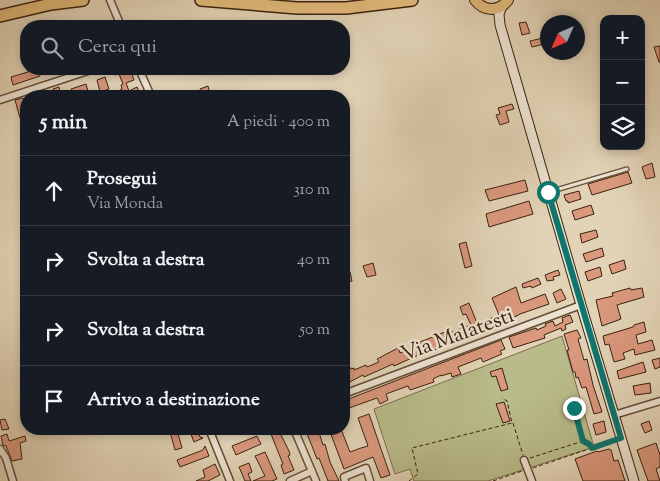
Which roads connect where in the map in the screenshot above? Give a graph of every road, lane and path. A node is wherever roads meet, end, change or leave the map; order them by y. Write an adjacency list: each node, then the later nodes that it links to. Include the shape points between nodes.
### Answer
1 (83, 0): 8 (highway)
2 (110, 0): 9 (street)
3 (200, 0): 4 (highway, via 346,8)
4 (412, 0)
5 (475, 0): 7 (main road)
6 (505, 3): 7 (main road); 10 (main road)
7 (488, 9): 10 (main road)
8 (0, 16)
9 (118, 20)
10 (500, 25): 18 (main road)
11 (76, 75): 13 (street)
12 (142, 75): 14 (street)
13 (30, 90)
14 (148, 90)
15 (20, 93): 16 (street)
16 (0, 100)
17 (626, 169): 18 (lane)
18 (548, 192): 19 (main road)
19 (581, 305): 20 (street, Via Malatesti); 24 (main road)
20 (350, 392)
21 (502, 398): 25 (path, via 507,401)
22 (660, 401): 24 (street)
23 (574, 408): 29 (path)
24 (614, 415): 28 (main road)
25 (512, 423): 32 (path); 41 (path, via 412,448 418,474)
26 (212, 435): 36 (street)
27 (297, 435): 34 (street)
28 (621, 438): 30 (path); 44 (main road)
29 (583, 441): 30 (path); 32 (path)
30 (592, 448): 33 (path)
31 (0, 449): 35 (street)
32 (524, 460): 33 (street)
33 (528, 470): 42 (path); 43 (street)
34 (312, 471): 37 (street); 38 (street)
35 (13, 481)
36 (230, 481)
37 (290, 481)
38 (316, 481)
39 (345, 481): 40 (street, via 344,477 366,468)
40 (370, 481)
41 (409, 481)
42 (493, 481)
43 (532, 481)
44 (634, 481)

